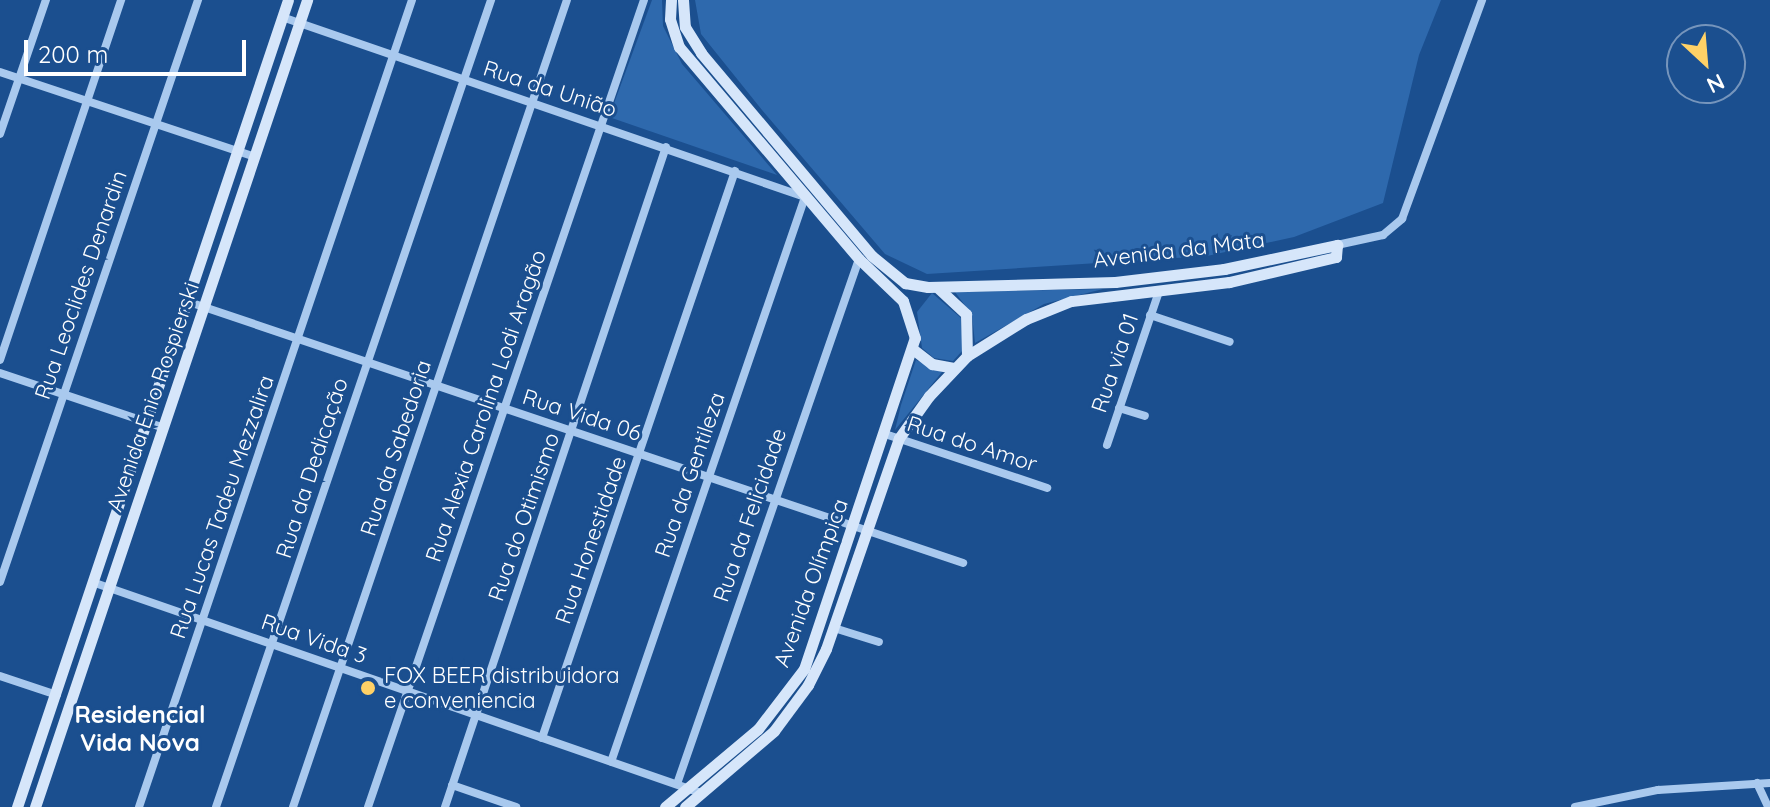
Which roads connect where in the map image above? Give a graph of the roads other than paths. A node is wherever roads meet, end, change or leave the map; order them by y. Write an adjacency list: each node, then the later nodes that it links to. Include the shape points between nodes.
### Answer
1 (46, 0): 17 (street)
2 (121, 0): 20 (street)
3 (198, 0): 22 (street, Rua Leoclides Denardin)
4 (288, 0): 13 (street, Avenida Enio Rospierski)
5 (307, 0): 14 (street, Avenida Enio Rospierski)
6 (412, 0): 15 (street, Rua Lucas Tadeu Mezzalira)
7 (491, 0): 18 (street, Rua da Dedicação)
8 (567, 0): 19 (street, Rua da Sabedoria)
9 (644, 0): 21 (street, Rua Alexia Carolina Lodi Aragão)
10 (671, 0): 28 (street, via 670,19 679,47)
11 (683, 0): 31 (street, Avenida da Mata, via 692,40 803,176 893,277)
12 (1482, 0): 29 (street, via 1402,219 1383,235)
13 (282, 17): 14 (street, Rua da União); 25 (street, Avenida Enio Rospierski)
14 (299, 23): 15 (street, Rua da União); 26 (street, Avenida Enio Rospierski)
15 (393, 55): 18 (street, Rua da União); 37 (street, Rua Lucas Tadeu Mezzalira)
16 (0, 72): 17 (street)
17 (19, 79): 20 (street); 23 (street)
18 (464, 80): 19 (street, Rua da União); 42 (street, Rua da Dedicação, via 447,141)
19 (533, 101): 21 (street, Rua da União); 45 (street, Rua da Sabedoria)
20 (86, 103): 22 (street); 41 (street)
21 (601, 125): 24 (street, Rua da União); 47 (street, Rua Alexia Carolina Lodi Aragão)
22 (155, 126): 25 (street); 46 (street, Rua Leoclides Denardin)
23 (0, 134)
24 (666, 147): 27 (street, Rua da União); 53 (street, Rua do Otimismo)
25 (236, 151): 26 (street); 33 (street, Avenida Enio Rospierski)
26 (255, 157): 34 (street, Avenida Enio Rospierski)
27 (735, 171): 28 (street, Rua da União); 57 (street, Rua Honestidade)
28 (804, 199): 30 (street); 58 (street, Rua da Gentileza)
29 (1337, 245): 31 (street, Avenida da Mata, via 1152,278); 32 (street, Avenida da Mata, via 1336,257 1229,282)
30 (859, 259): 35 (street); 60 (street, Rua da Felicidade)
31 (933, 287): 35 (street); 40 (street, via 966,314)
32 (1159, 291): 36 (street, Rua via 01); 40 (street, Avenida da Mata, via 1071,301 1026,319)
33 (189, 302): 34 (street, Rua Vida 06); 51 (street, Avenida Enio Rospierski)
34 (205, 308): 37 (street, Rua Vida 06); 52 (street, Avenida Enio Rospierski)
35 (909, 311): 39 (street)
36 (1150, 315): 38 (street); 48 (street, Rua via 01)
37 (298, 338): 42 (street, Rua Vida 06); 66 (street, Rua Lucas Tadeu Mezzalira)
38 (1230, 342)
39 (914, 350): 43 (street, via 924,360); 54 (street, Avenida Olímpica)
40 (967, 356): 43 (street, Avenida da Mata)
41 (0, 360)
42 (366, 360): 45 (street, Rua Vida 06); 69 (street, Rua da Dedicação)
43 (954, 368): 50 (street, Avenida da Mata)
44 (0, 373): 46 (street)
45 (436, 383): 47 (street, Rua Vida 06); 70 (street, Rua da Sabedoria)
46 (62, 396): 51 (street); 63 (street, Rua Leoclides Denardin)
47 (504, 408): 53 (street, Rua Vida 06); 72 (street, Rua Alexia Carolina Lodi Aragão)
48 (1119, 408): 49 (street); 56 (street, Rua via 01)
49 (1145, 416)
50 (910, 422): 55 (street, Avenida Olímpica)
51 (149, 424): 52 (street); 64 (street, Avenida Enio Rospierski)
52 (164, 428): 65 (street, Avenida Enio Rospierski)
53 (573, 430): 57 (street, Rua Vida 06); 74 (street, Rua do Otimismo)
54 (885, 434): 55 (street, Rua do Amor); 61 (street, Avenida Olímpica)
55 (899, 438): 59 (street, Rua do Amor); 61 (street, Avenida Olímpica)
56 (1107, 445)
57 (640, 454): 58 (street, Rua Vida 06); 75 (street, Rua Honestidade)
58 (708, 477): 60 (street, Rua Vida 06); 76 (street, Rua da Gentileza)
59 (1047, 488)
60 (773, 500): 61 (street, Rua Vida 06); 80 (street, Rua da Felicidade)
61 (860, 528): 62 (street, Rua Vida 06); 67 (street, Avenida Olímpica); 80 (street, Avenida Olímpica, via 793,688 758,729)
62 (963, 563)
63 (0, 582)
64 (95, 583): 65 (street, Rua Vida 3); 73 (street, Avenida Enio Rospierski)
65 (110, 588): 66 (street, Rua Vida 3); 83 (street, Avenida Enio Rospierski)
66 (202, 621): 69 (street, Rua Vida 3); 84 (street, Rua Lucas Tadeu Mezzalira)
67 (834, 628): 68 (street); 81 (street, Avenida Olímpica, via 793,709)
68 (879, 642)
69 (274, 643): 70 (street, Rua Vida 3); 85 (street, Rua da Dedicação)
70 (342, 667): 72 (street, Rua Vida 3); 86 (street, Rua da Sabedoria)
71 (0, 676): 73 (street)
72 (408, 691): 74 (street, Rua Vida 3); 87 (street, Rua Alexia Carolina Lodi Aragão)
73 (57, 695): 82 (street, Avenida Enio Rospierski)
74 (475, 715): 75 (street, Rua Vida 3); 79 (street, Rua do Otimismo)
75 (542, 738): 76 (street, Rua Vida 3)
76 (611, 762): 80 (street, Rua Vida 3)
77 (1757, 783): 78 (street); 92 (street, via 1658,790); 93 (street)
78 (1770, 783)
79 (452, 785): 88 (street, Rua do Otimismo); 89 (street)
80 (682, 786): 81 (street, Rua Vida 3); 90 (street, Avenida Olímpica)
81 (701, 793): 91 (street, Avenida Olímpica)
82 (17, 807)
83 (35, 807)
84 (139, 807)
85 (216, 807)
86 (293, 807)
87 (368, 807)
88 (445, 807)
89 (516, 807)
90 (665, 807)
91 (685, 807)
92 (1575, 807)
93 (1768, 807)

